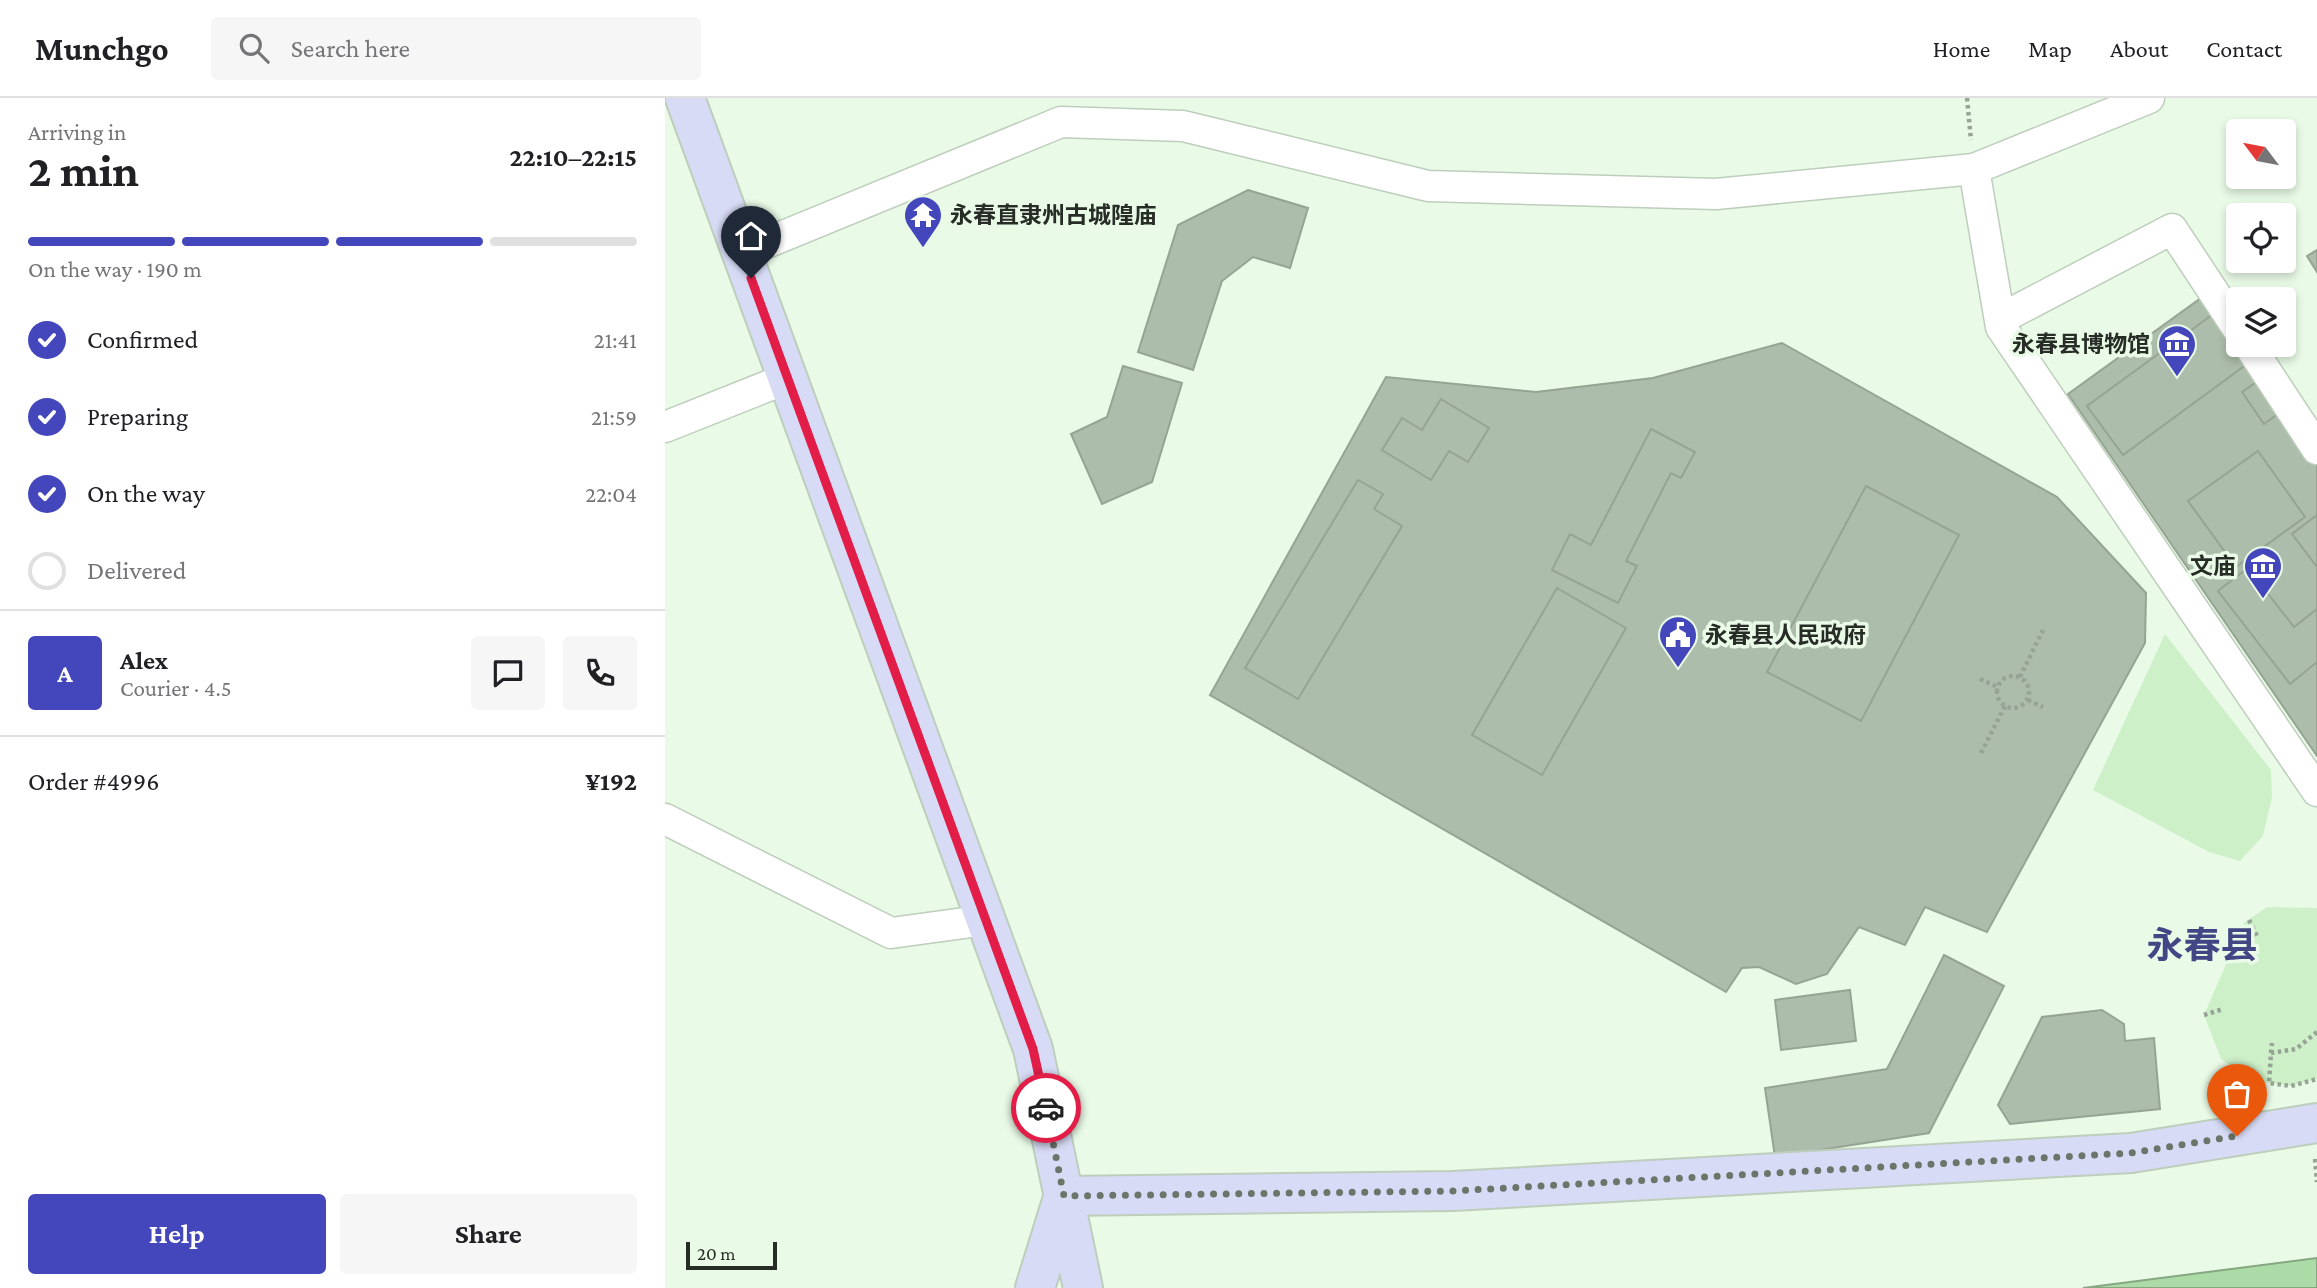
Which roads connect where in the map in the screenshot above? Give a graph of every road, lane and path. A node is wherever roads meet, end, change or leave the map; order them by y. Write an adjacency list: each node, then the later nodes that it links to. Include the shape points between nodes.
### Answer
1 (685, 98): 6 (main road)
2 (1967, 98): 5 (path)
3 (2149, 98): 5 (street)
4 (1061, 110): 5 (street, via 1183,126 1429,186 1716,194); 6 (street)
5 (1975, 169): 8 (street)
6 (742, 253): 10 (main road)
7 (2226, 311): 8 (street, via 2172,229)
8 (2000, 319): 21 (street, via 2001,327)
9 (2257, 357): 12 (street)
10 (788, 378): 11 (street); 23 (main road)
11 (665, 427)
12 (2317, 449)
13 (2043, 630): 14 (path)
14 (2020, 677): 16 (path, via 2004,679); 17 (path, via 2028,684)
15 (1980, 678): 16 (path)
16 (1998, 687): 18 (path)
17 (2028, 700): 18 (path, via 2020,707); 19 (path)
18 (2005, 706): 20 (path)
19 (2043, 707)
20 (1981, 753)
21 (2317, 791)
22 (665, 819): 23 (street, via 891,933)
23 (986, 920): 33 (main road, via 1033,1049)
24 (2249, 920): 25 (path)
25 (2257, 936)
26 (2223, 1009): 27 (path)
27 (2204, 1014)
28 (2317, 1032): 30 (path, via 2296,1049)
29 (2272, 1043): 30 (path)
30 (2271, 1054): 31 (path, via 2269,1083 2291,1086)
31 (2317, 1079)
32 (2317, 1123): 33 (main road, via 2117,1154 1453,1191)
33 (1064, 1196): 34 (main road); 35 (main road)
34 (1035, 1288)
35 (1083, 1288)

